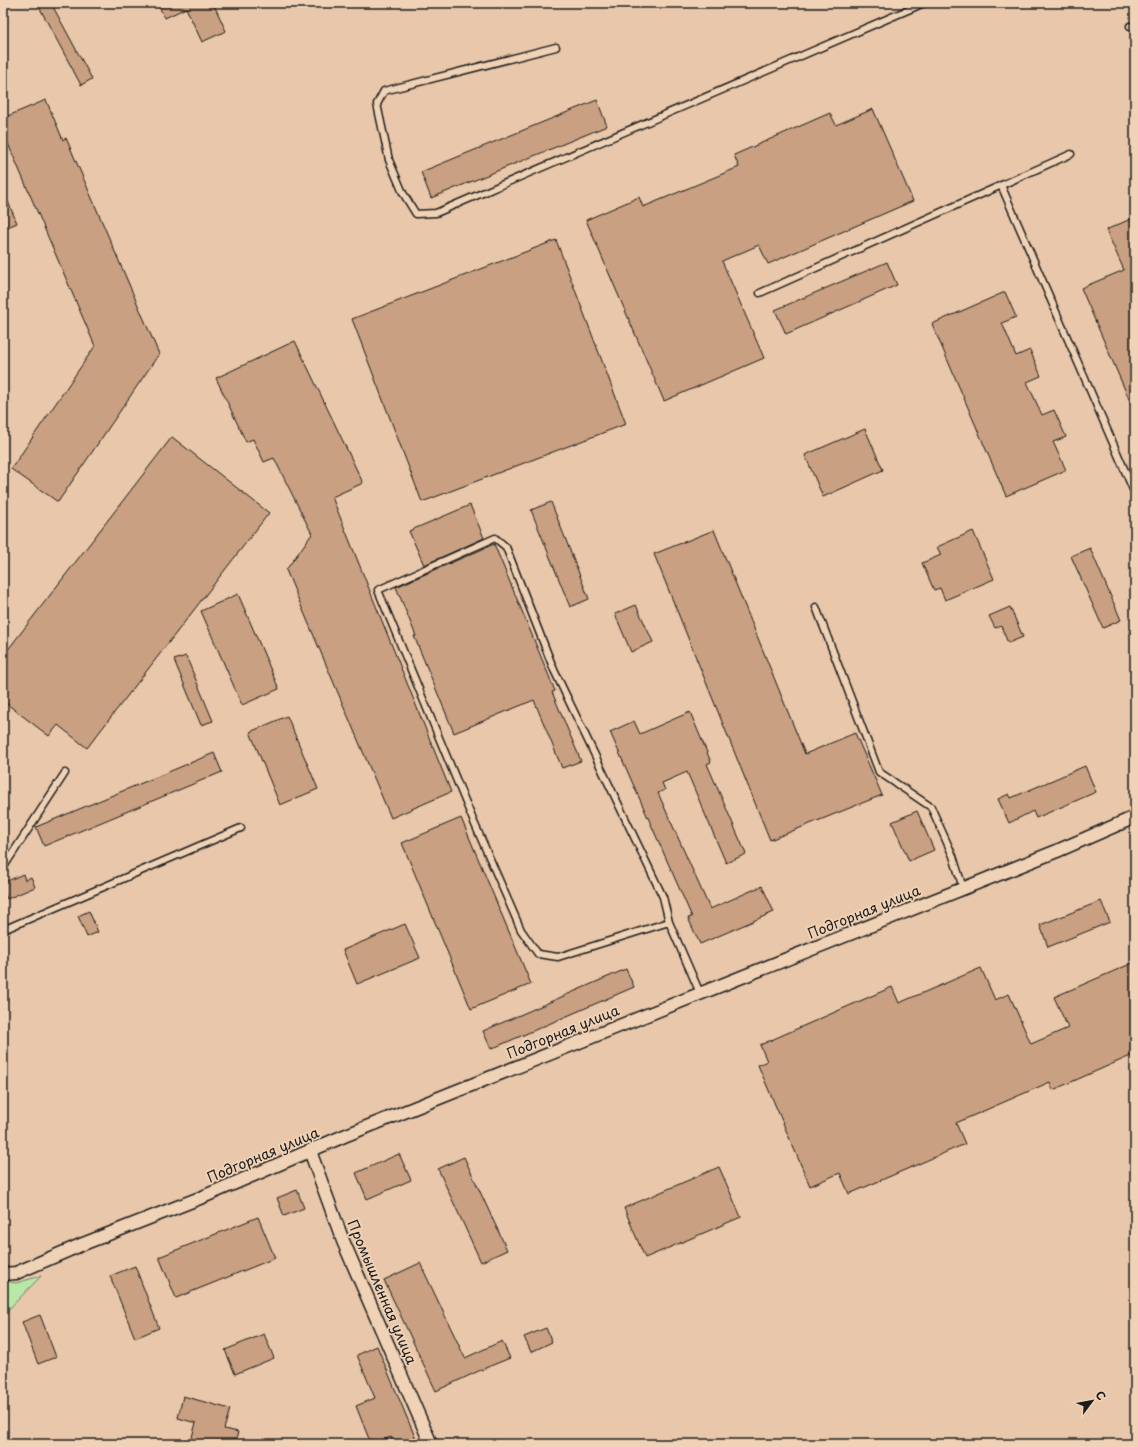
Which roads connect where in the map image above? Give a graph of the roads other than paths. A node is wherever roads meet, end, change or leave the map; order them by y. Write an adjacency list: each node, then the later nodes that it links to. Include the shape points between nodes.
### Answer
1 (924, 3): 2 (lane, via 436,213 416,214 403,193 389,160 377,104 384,91)
2 (556, 46)
3 (1071, 154): 4 (lane)
4 (1001, 185): 5 (lane); 6 (lane)
5 (760, 293)
6 (1135, 494)
7 (816, 607): 12 (lane, via 879,772 932,807)
8 (65, 773): 11 (lane)
9 (1135, 817): 12 (street, Подгорная улица)
10 (241, 828): 14 (lane)
11 (3, 868)
12 (964, 888): 15 (street, Подгорная улица)
13 (669, 922): 13 (lane, via 558,957 538,954 521,930 378,590 495,538 506,547 554,670 663,897); 15 (lane)
14 (3, 930)
15 (700, 993): 16 (street, Подгорная улица)
16 (310, 1151): 17 (street, Подгорная улица, via 16,1274); 18 (street, Промышленная улица, via 343,1241)
17 (3, 1274)
18 (431, 1444)

